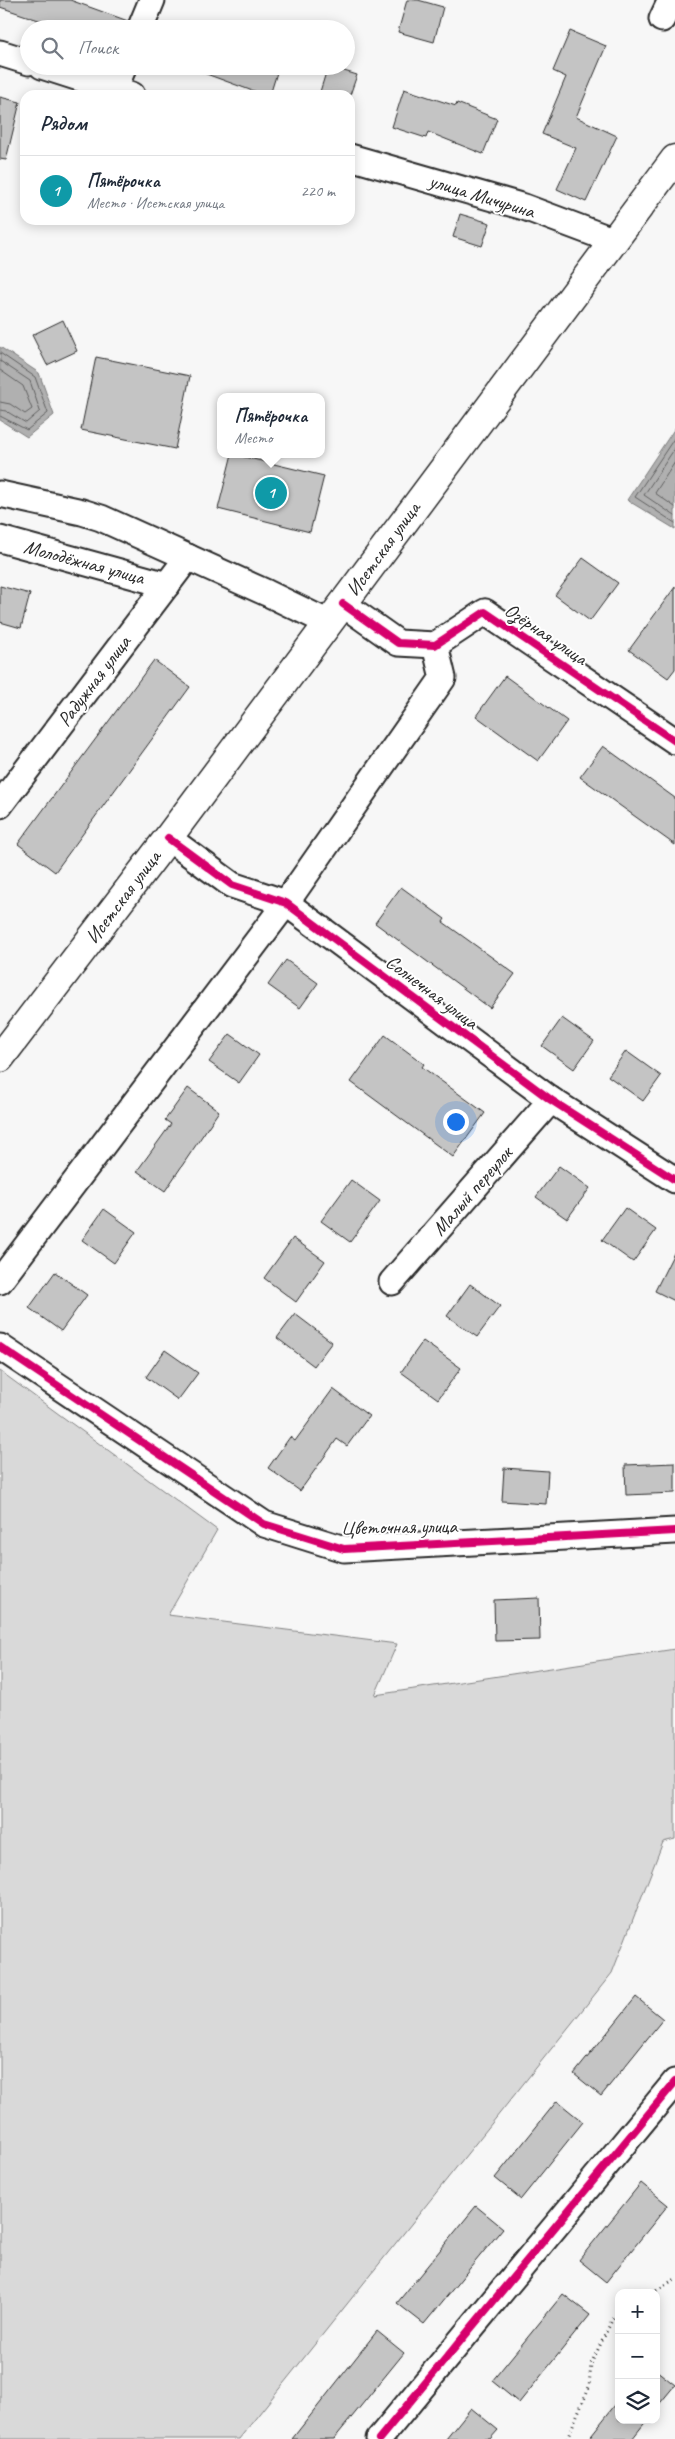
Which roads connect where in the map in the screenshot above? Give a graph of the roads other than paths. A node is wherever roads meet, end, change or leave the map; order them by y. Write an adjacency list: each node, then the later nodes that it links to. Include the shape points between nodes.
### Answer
1 (152, 0): 2 (street)
2 (144, 20)
3 (0, 53): 4 (street)
4 (20, 59)
5 (70, 75): 7 (street)
6 (124, 75): 8 (street)
7 (117, 90)
8 (123, 90)
9 (675, 158): 11 (main road, Исетская улица)
10 (355, 159): 11 (street, улица Мичурина, via 524,207)
11 (612, 240): 16 (main road, Исетская улица)
12 (0, 494): 14 (street, via 82,512)
13 (0, 539): 15 (street, Молодёжная улица)
14 (188, 557): 15 (street, Радужная улица); 16 (street)
15 (167, 585): 19 (street, Радужная улица)
16 (336, 614): 17 (street, via 398,643); 20 (main road, Исетская улица)
17 (435, 645): 18 (street, Озёрная улица, via 485,612); 21 (street, via 443,678)
18 (675, 741)
19 (0, 805)
20 (168, 838): 21 (street, Солнечная улица, via 232,885); 22 (main road, Исетская улица)
21 (286, 903): 23 (street, Солнечная улица); 25 (street)
22 (0, 1058)
23 (551, 1100): 24 (street, Солнечная улица); 26 (street, Малый переулок)
24 (675, 1180)
25 (0, 1280)
26 (392, 1282)
27 (0, 1347): 28 (street, Цветочная улица, via 264,1524 344,1549)
28 (675, 1531)
29 (675, 2082): 30 (street)
30 (379, 2439)

